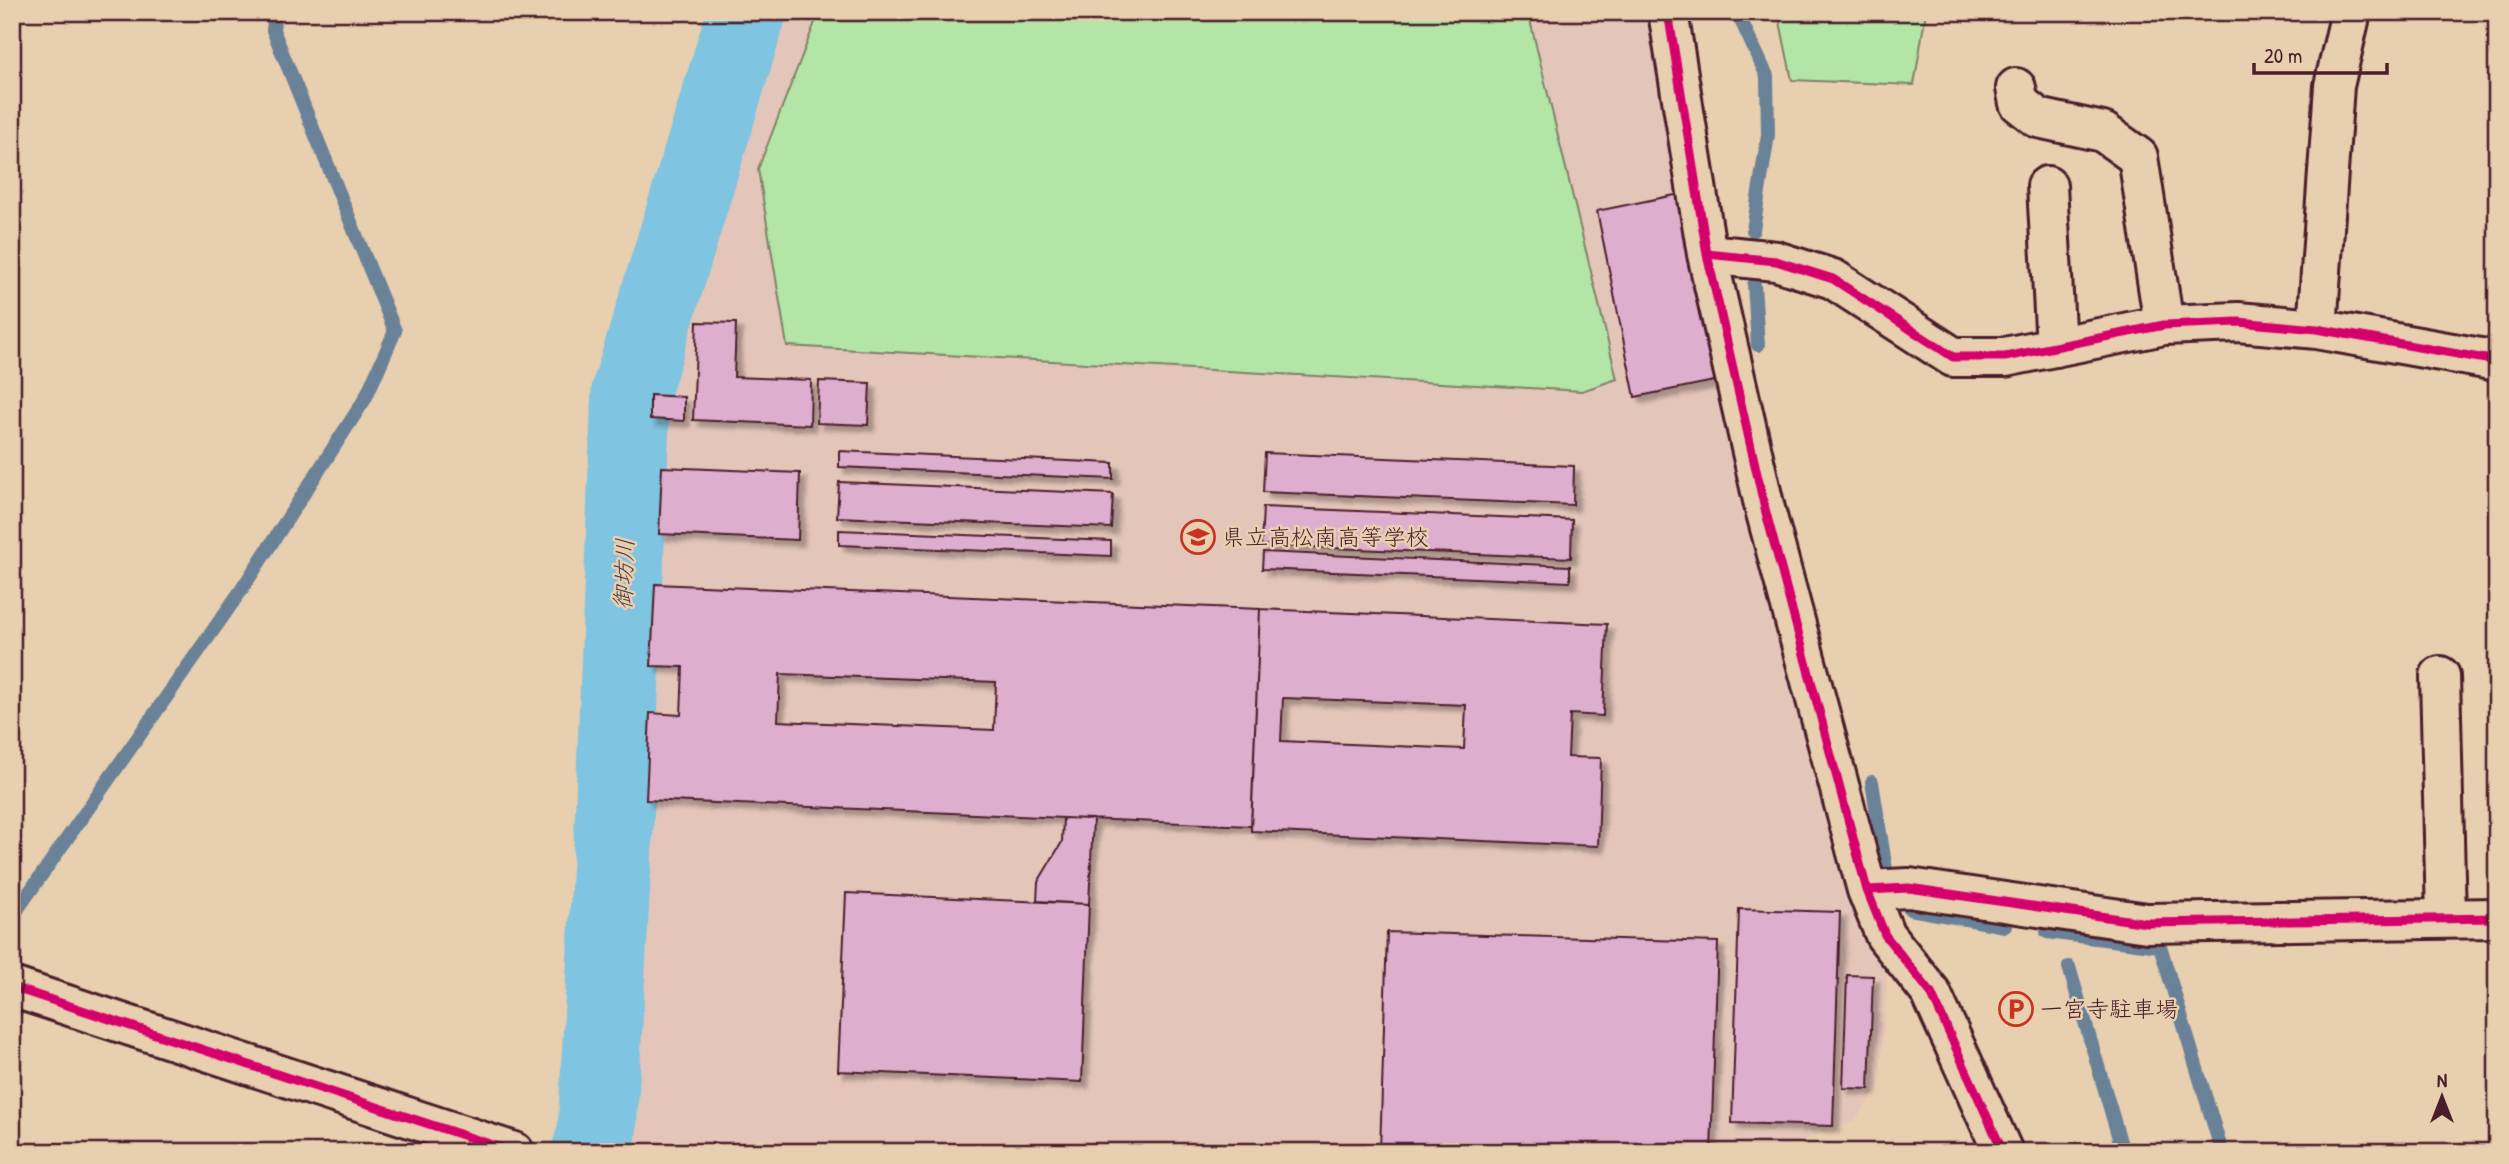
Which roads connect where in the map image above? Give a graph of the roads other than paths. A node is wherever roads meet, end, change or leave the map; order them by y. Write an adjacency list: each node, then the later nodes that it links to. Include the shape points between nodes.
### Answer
1 (1668, 12): 5 (street)
2 (2351, 12): 7 (street, via 2334,86)
3 (2016, 88): 6 (street, via 2019,103 2038,118 2104,132 2138,157)
4 (2047, 186): 8 (street)
5 (1707, 254): 8 (street, via 1776,261 1833,279 1953,357 2005,357); 11 (street, via 1765,509)
6 (2164, 325): 7 (street, via 2238,322); 8 (street)
7 (2317, 329): 9 (street)
8 (2056, 346)
9 (2497, 361)
10 (2440, 676): 12 (street)
11 (1867, 890): 12 (street, via 1909,888 2147,923); 16 (street, via 1885,935 1931,993)
12 (2446, 918): 13 (street)
13 (2497, 918)
14 (12, 987): 15 (street)
15 (514, 1152)
16 (2003, 1152)

